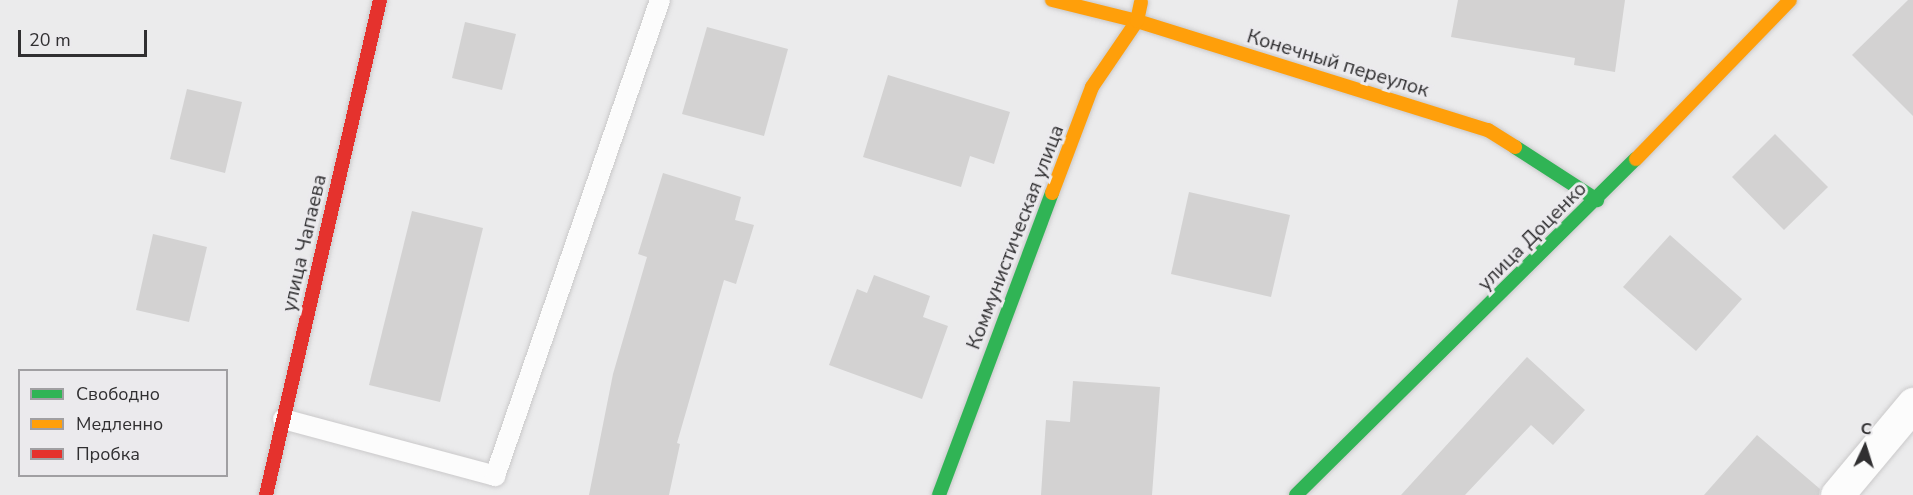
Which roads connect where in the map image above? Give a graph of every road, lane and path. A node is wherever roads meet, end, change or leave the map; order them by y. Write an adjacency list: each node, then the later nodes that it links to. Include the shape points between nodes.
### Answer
1 (380, 0): 9 (street, улица Чапаева)
2 (660, 0): 9 (lane, via 495,476)
3 (1052, 0): 6 (street, Конечный переулок)
4 (1142, 0): 6 (street, Коммунистическая улица)
5 (1790, 0): 7 (street, улица Доценко)
6 (1137, 21): 7 (street, Конечный переулок, via 1488,130); 11 (street, Коммунистическая улица, via 1092,87)
7 (1596, 200): 12 (street, улица Доценко)
8 (1913, 404): 13 (street)
9 (283, 419): 10 (street, улица Чапаева)
10 (266, 495)
11 (939, 495)
12 (1296, 495)
13 (1837, 495)

